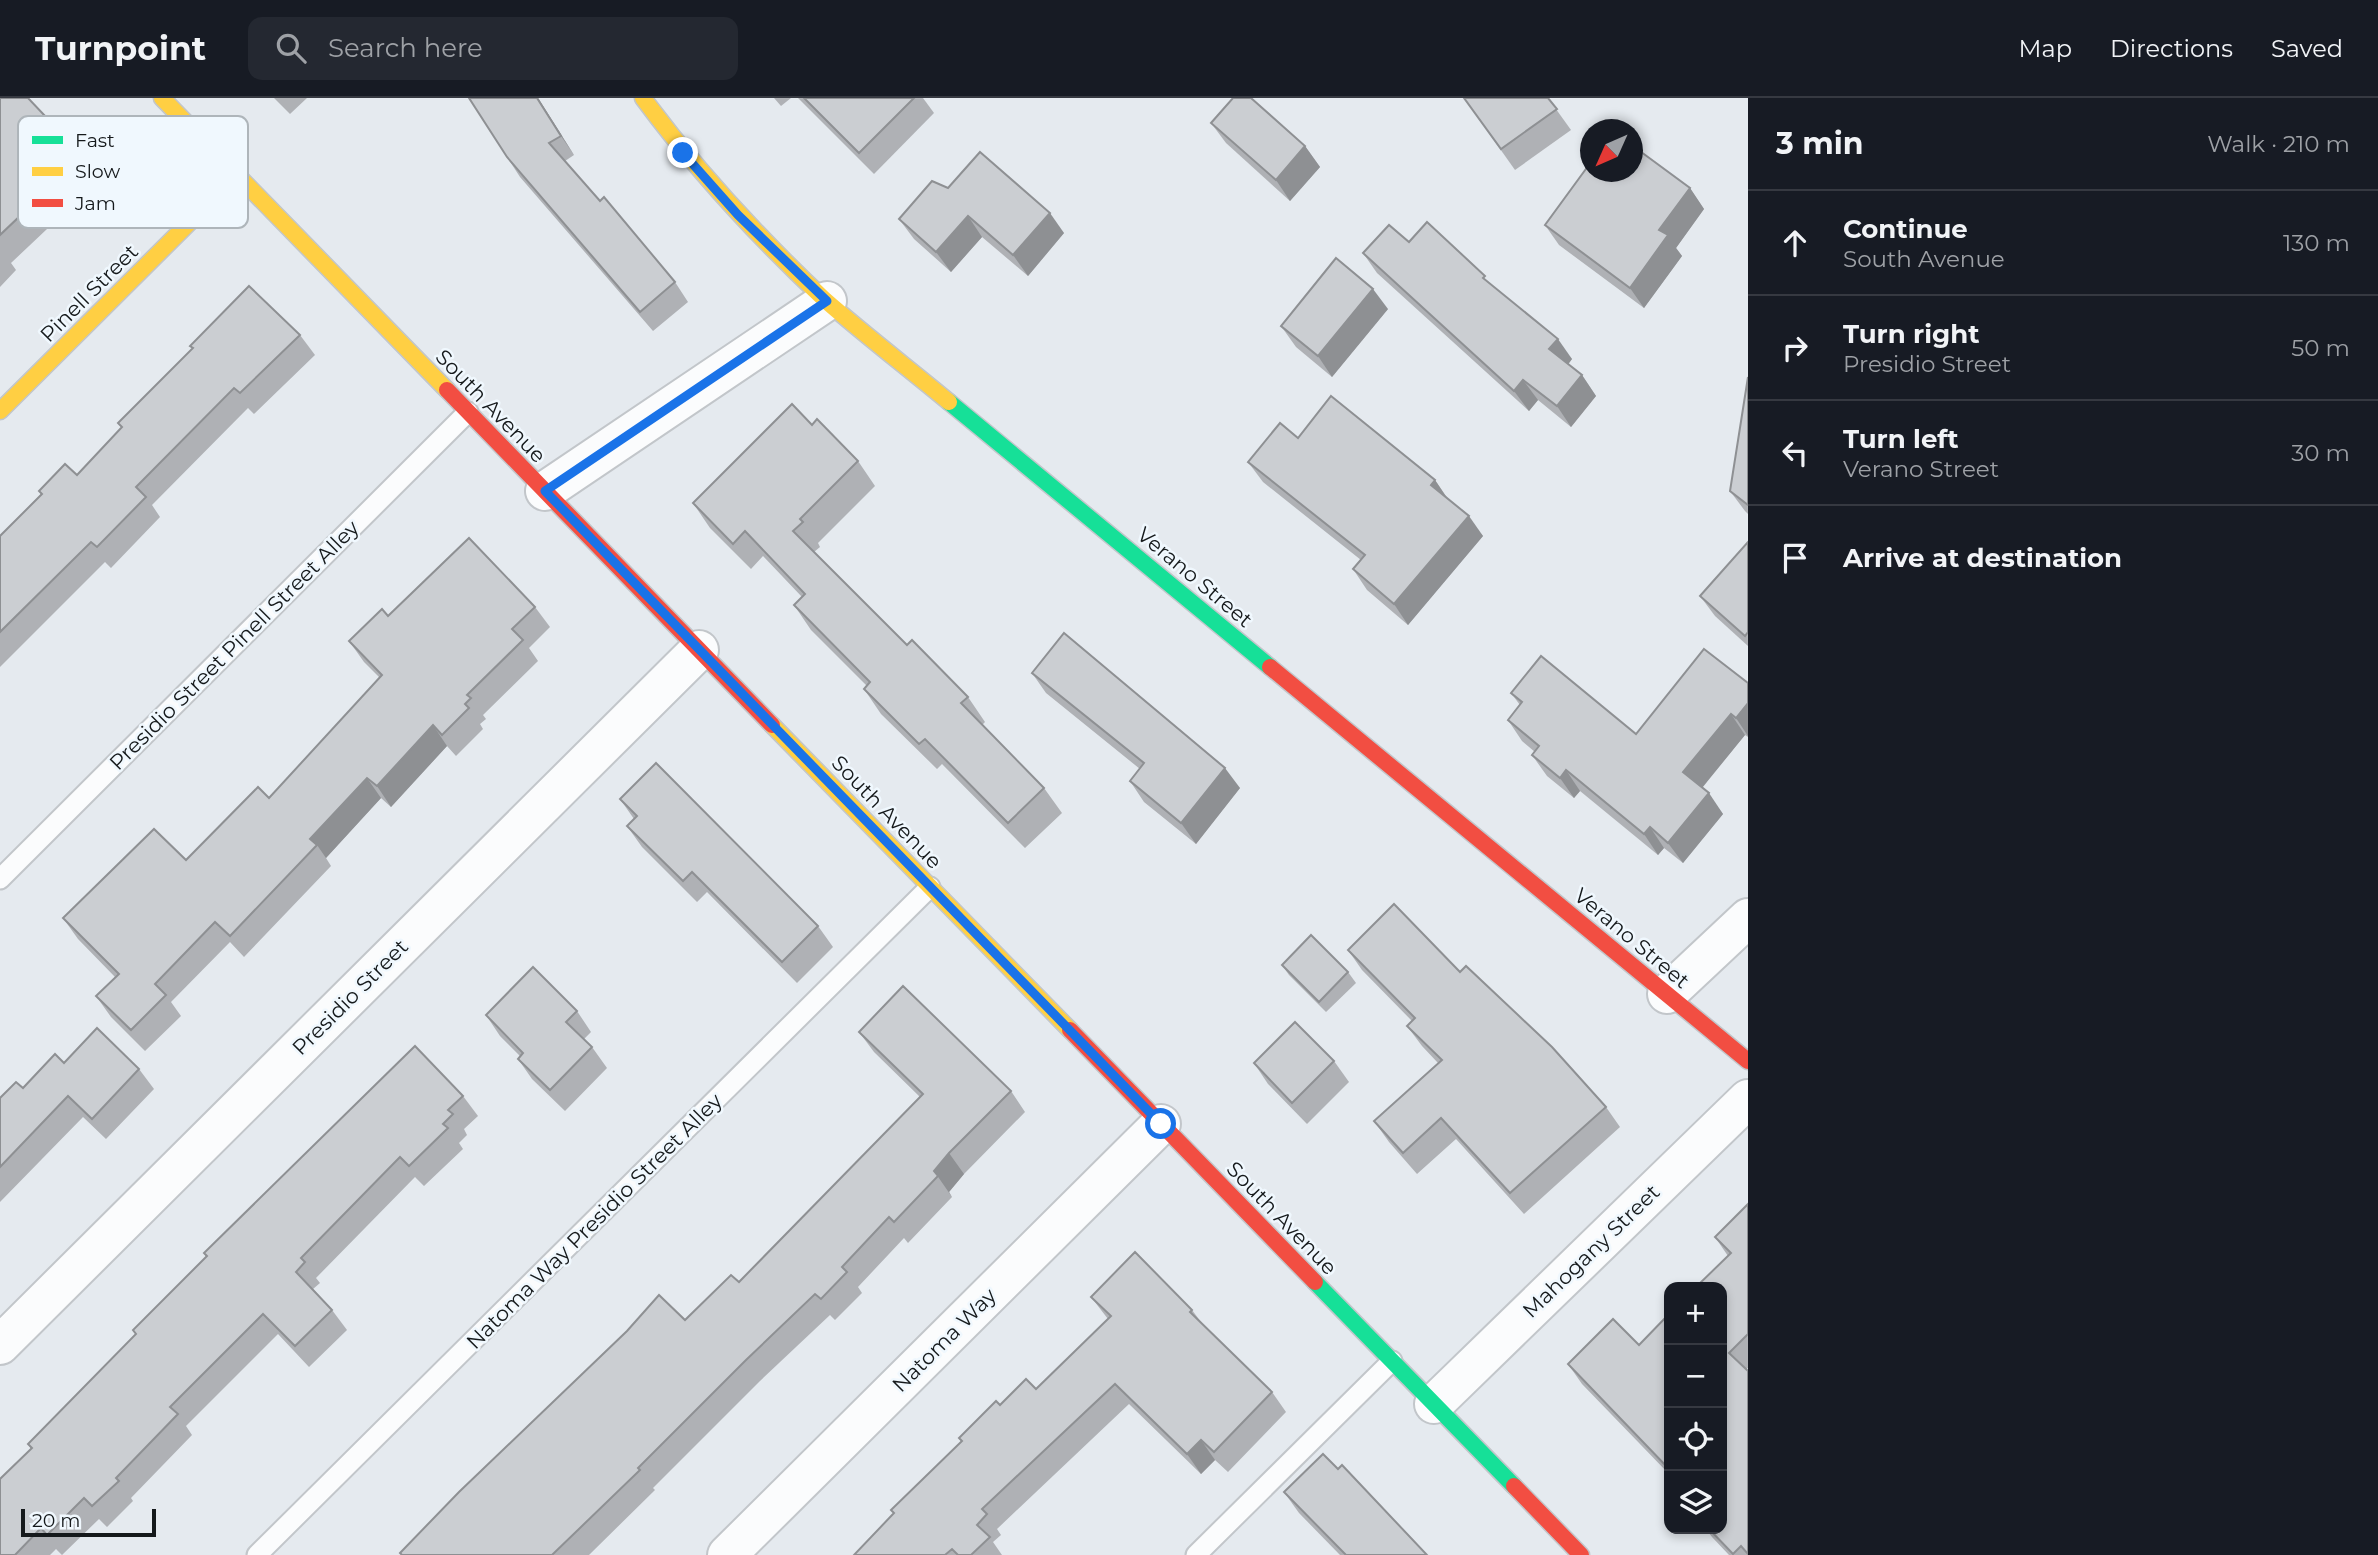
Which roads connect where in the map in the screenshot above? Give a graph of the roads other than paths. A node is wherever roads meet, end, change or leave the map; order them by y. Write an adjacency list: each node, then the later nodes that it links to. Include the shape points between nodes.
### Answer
1 (162, 98): 3 (street, South Avenue)
2 (643, 98): 6 (street, Verano Street, via 683,153 738,215)
3 (180, 116)
4 (248, 186): 8 (street, South Avenue)
5 (184, 228): 7 (street, Pinell Street)
6 (827, 301): 9 (street); 14 (street, Verano Street)
7 (0, 411)
8 (468, 412): 9 (street, South Avenue); 11 (lane, Presidio Street Pinell Street Alley)
9 (545, 491): 10 (street, South Avenue)
10 (699, 650): 12 (street, South Avenue); 18 (street, Presidio Street)
11 (0, 878)
12 (930, 887): 17 (street, South Avenue); 21 (lane, Natoma Way Presidio Street Alley)
13 (1748, 918): 14 (street)
14 (1667, 994): 15 (street, Verano Street)
15 (1748, 1060)
16 (1748, 1099): 20 (street, Mahogany Street)
17 (1161, 1124): 19 (street, South Avenue); 22 (street, Natoma Way)
18 (0, 1345)
19 (1392, 1361): 20 (street, South Avenue); 23 (lane)
20 (1434, 1404): 24 (street, South Avenue)
21 (257, 1555)
22 (727, 1555)
23 (1196, 1555)
24 (1581, 1555)

